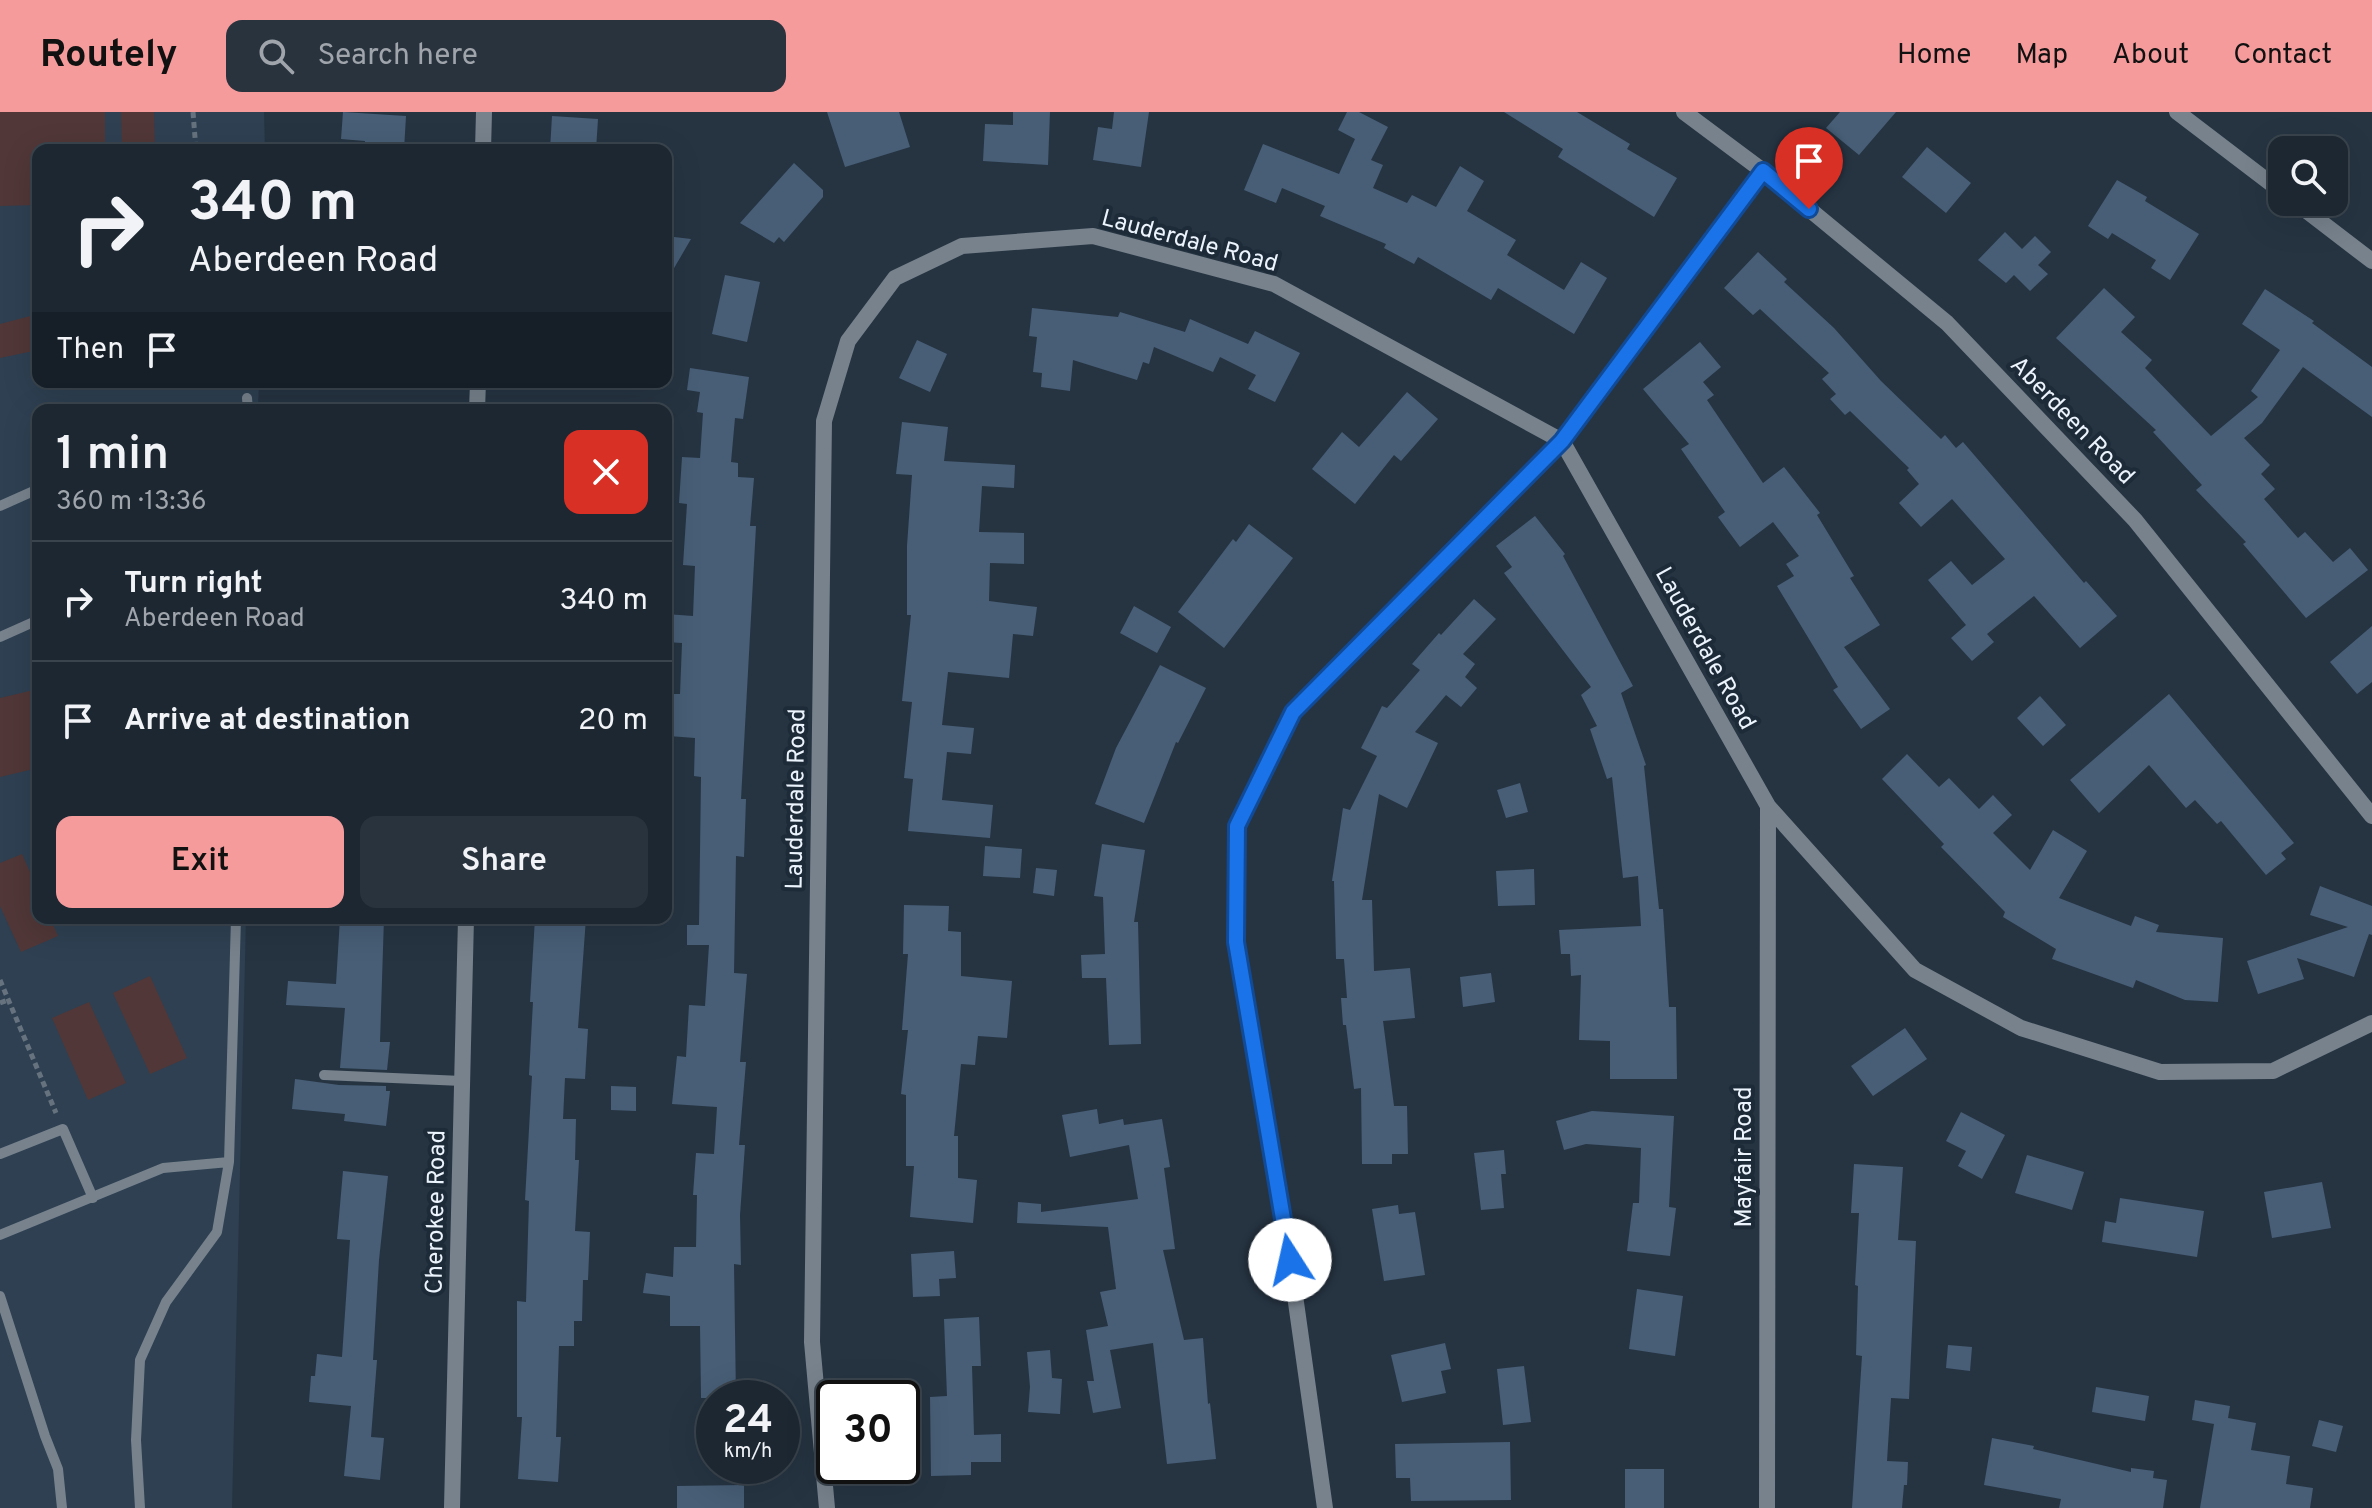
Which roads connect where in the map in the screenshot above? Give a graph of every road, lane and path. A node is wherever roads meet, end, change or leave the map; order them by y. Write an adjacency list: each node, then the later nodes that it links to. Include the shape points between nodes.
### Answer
1 (193, 112): 5 (path)
2 (484, 112): 6 (street)
3 (1684, 112): 7 (street, Aberdeen Road)
4 (2177, 112): 8 (street)
5 (196, 144)
6 (483, 144)
7 (1763, 171): 13 (street); 19 (street, Aberdeen Road, via 1947,323 2135,520)
8 (2268, 181)
9 (2313, 216): 10 (street)
10 (2372, 261)
11 (247, 398): 12 (lane)
12 (248, 404)
13 (1562, 441): 18 (street, Lauderdale Road); 37 (street, Lauderdale Road, via 1274,284 1093,236 962,246 895,278 848,341 824,421 812,1342); 38 (street, via 1293,712 1237,826 1236,942)
14 (32, 492): 15 (lane)
15 (0, 506)
16 (32, 623): 17 (lane)
17 (0, 637)
18 (1768, 806): 25 (street, Lauderdale Road, via 1915,970 2021,1028 2160,1072 2273,1071); 39 (street, Mayfair Road)
19 (2372, 816)
20 (236, 924): 30 (lane)
21 (466, 924): 27 (street, Cherokee Road)
22 (0, 980): 23 (path)
23 (8, 1000): 24 (path); 28 (path)
24 (0, 1003)
25 (2372, 1023)
26 (324, 1075): 27 (lane)
27 (462, 1081): 36 (street, Cherokee Road)
28 (63, 1129): 29 (lane); 31 (lane)
29 (0, 1154)
30 (229, 1162): 31 (lane, via 163,1168); 35 (lane, via 217,1232 166,1302 140,1360)
31 (93, 1198): 32 (lane)
32 (0, 1235)
33 (0, 1296): 34 (lane, via 58,1469)
34 (62, 1508)
35 (140, 1508)
36 (452, 1508)
37 (827, 1508)
38 (1325, 1508)
39 (1767, 1508)

